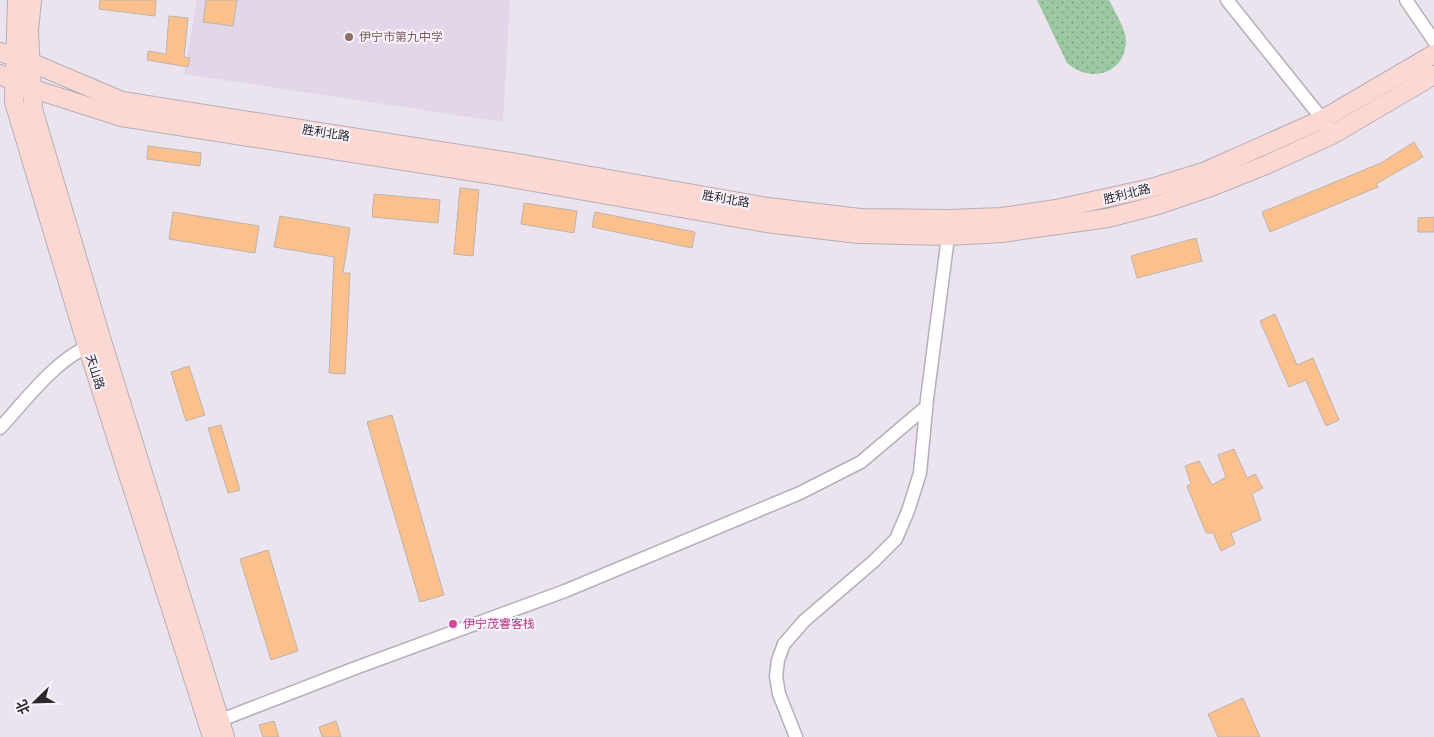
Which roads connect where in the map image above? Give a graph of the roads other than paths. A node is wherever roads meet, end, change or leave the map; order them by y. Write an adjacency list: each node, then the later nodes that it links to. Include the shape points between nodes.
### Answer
1 (16, 0): 7 (main road, 天山路)
2 (32, 0): 7 (main road, 天山路, via 29,31)
3 (1227, 0): 11 (street)
4 (1406, 0): 5 (street)
5 (1434, 42)
6 (1434, 54): 11 (main road, 胜利北路)
7 (15, 57): 9 (main road, 天山路); 10 (main road, 天山路); 13 (main road, 胜利北路, via 122,101 511,162 768,207)
8 (1434, 75): 12 (main road, 胜利北路)
9 (7, 78): 10 (main road, 胜利北路); 14 (main road, 天山路)
10 (32, 88): 13 (main road, 胜利北路, via 121,117 512,178 766,223 858,234); 14 (main road, 天山路, via 33,109)
11 (1323, 119): 12 (street); 13 (main road, 胜利北路, via 1206,171 1152,188 1056,210 1002,216)
12 (1332, 135): 13 (main road, 胜利北路, via 1211,187 1108,218 1002,233)
13 (949, 228): 15 (street)
14 (95, 344): 16 (street, via 61,362); 17 (main road, 天山路)
15 (926, 407): 17 (street, via 861,462 800,494 565,591 358,667); 18 (street, via 920,473 896,539 804,621 784,644 776,676)
16 (0, 428)
17 (216, 730)
18 (796, 737)

